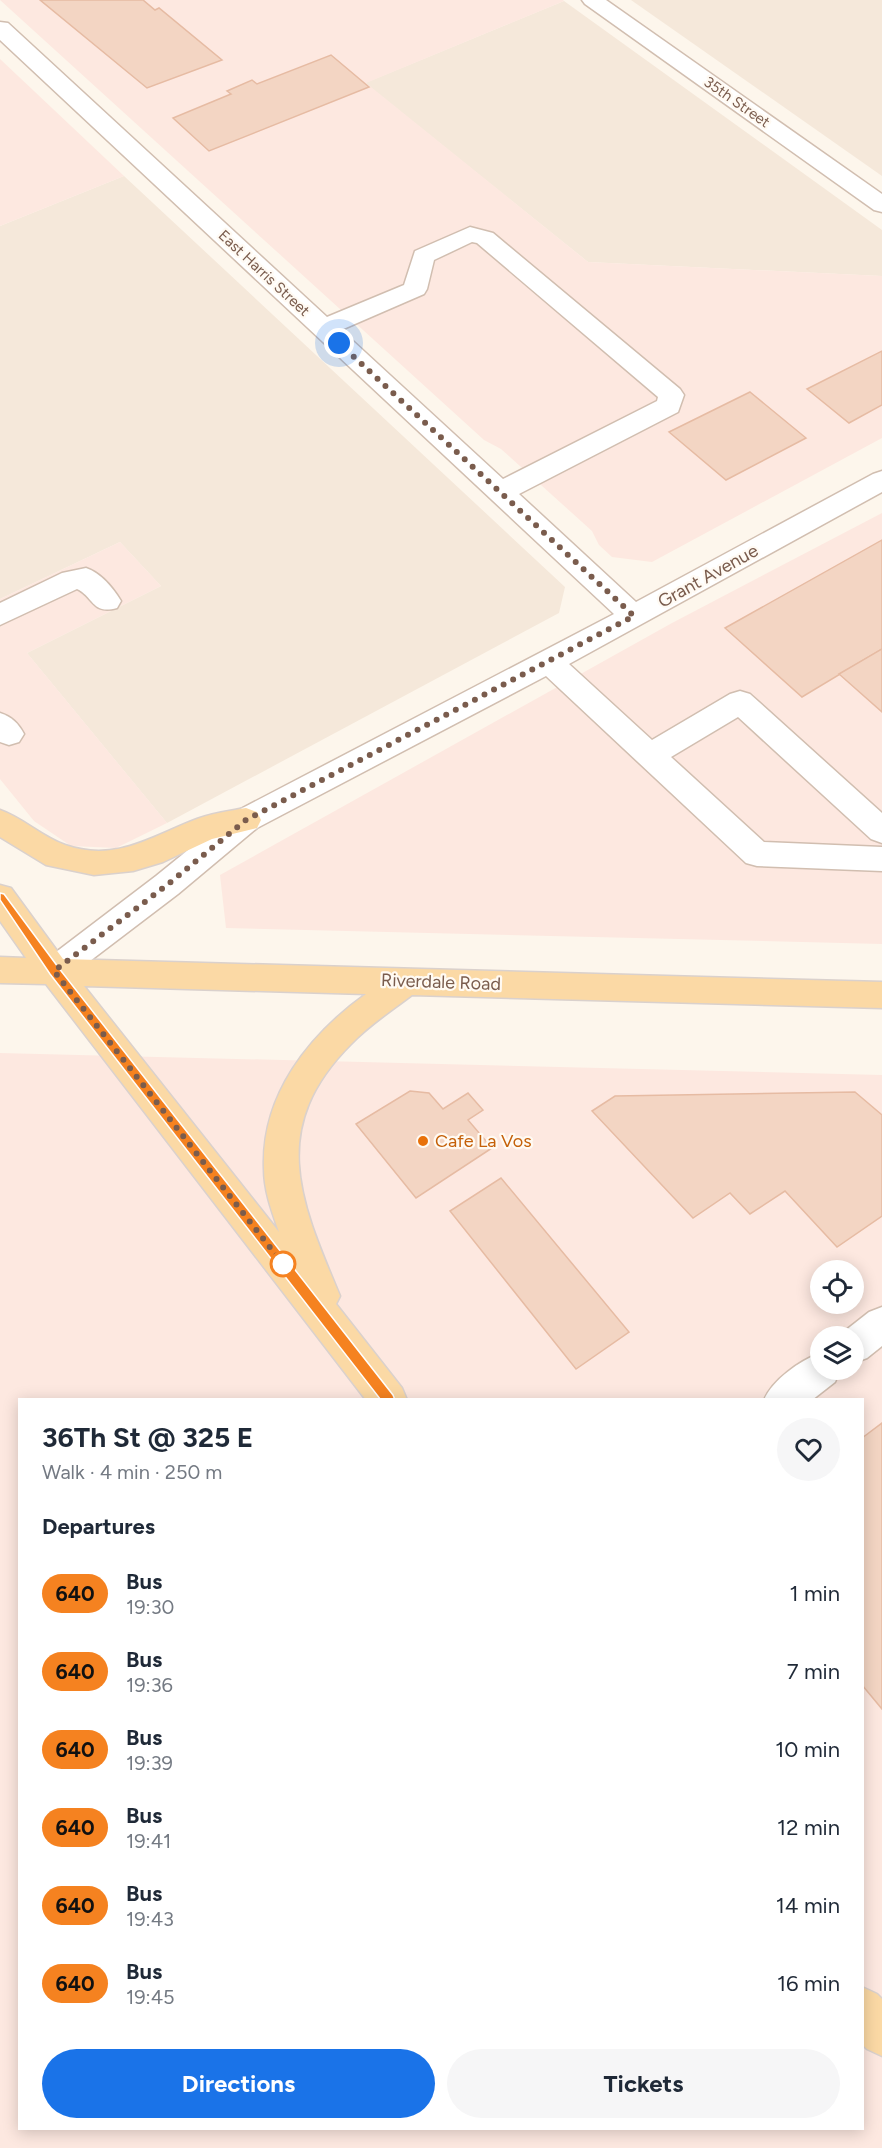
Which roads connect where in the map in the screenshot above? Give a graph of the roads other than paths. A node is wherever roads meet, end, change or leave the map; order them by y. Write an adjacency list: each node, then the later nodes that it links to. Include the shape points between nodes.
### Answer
1 (592, 0): 3 (street, 35th Street)
2 (0, 28): 4 (street, East Harris Street)
3 (882, 205)
4 (323, 328): 6 (street, East Harris Street); 6 (street, via 415,289 423,256 470,234 485,238 671,395 669,406)
5 (882, 480): 9 (street, Grant Avenue)
6 (500, 492): 9 (street, East Harris Street)
7 (107, 601): 8 (street, via 86,578 72,580)
8 (0, 615)
9 (634, 616): 10 (street, Grant Avenue)
10 (549, 662): 11 (street); 12 (street, Grant Avenue)
11 (650, 755): 14 (street, via 740,702); 15 (street, via 756,854)
12 (246, 820): 13 (main road, via 206,828 152,854 93,863 57,855); 18 (street, Grant Avenue)
13 (0, 822)
14 (882, 831)
15 (882, 859)
16 (0, 897): 18 (main road)
17 (0, 970): 18 (main road, Riverdale Road)
18 (54, 971): 19 (main road, Riverdale Road); 22 (main road)
19 (406, 981): 20 (main road, Riverdale Road); 22 (main road, via 342,1031 323,1051 294,1096 285,1126 281,1158 284,1191)
20 (882, 995)
21 (882, 1324): 23 (street)
22 (336, 1331): 25 (main road)
23 (864, 1338)
24 (810, 1379): 26 (street)
25 (387, 1398)
26 (785, 1398)
27 (864, 2012): 28 (main road)
28 (882, 2034)

